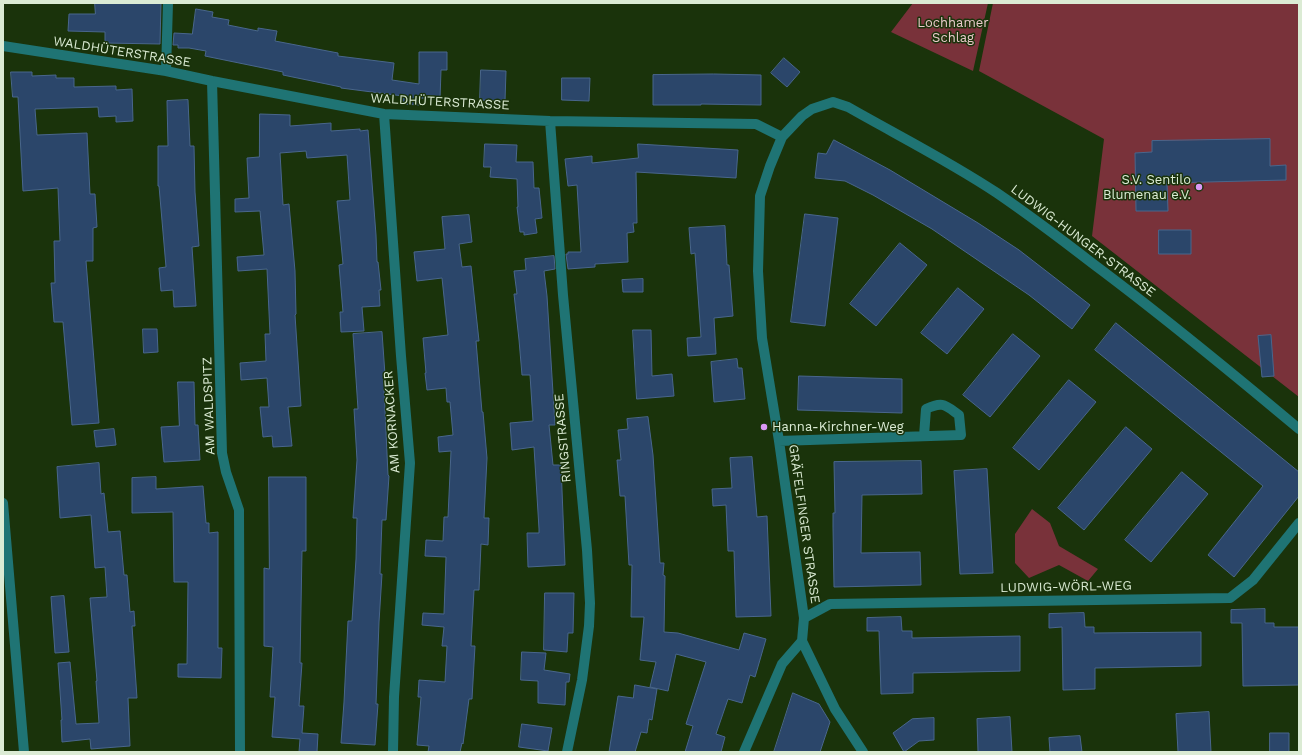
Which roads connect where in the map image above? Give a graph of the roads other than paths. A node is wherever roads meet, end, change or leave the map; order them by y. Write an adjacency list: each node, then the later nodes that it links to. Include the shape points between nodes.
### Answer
1 (168, 3): 3 (street)
2 (3, 46): 3 (street, WALDHÜTERSTRASSE)
3 (166, 71): 4 (street, WALDHÜTERSTRASSE)
4 (212, 81): 6 (street, WALDHÜTERSTRASSE); 17 (street, AM WALDSPITZ, via 222,453 239,510)
5 (833, 102): 8 (street, GRÄFELFINGER STRASSE, via 817,107 802,116); 9 (street, LUDWIG-HUNGER-STRASSE, via 848,107 963,172 1035,220 1124,287)
6 (384, 114): 7 (street, WALDHÜTERSTRASSE); 18 (street, AM KORNACKER, via 410,463 394,697)
7 (550, 121): 8 (street, WALDHÜTERSTRASSE, via 756,124); 19 (street, RINGSTRASSE, via 590,603 582,680)
8 (782, 137): 11 (street, GRÄFELFINGER STRASSE, via 760,196 758,271 762,338)
9 (1299, 429)
10 (924, 436): 11 (street)
11 (779, 441): 14 (street, GRÄFELFINGER STRASSE)
12 (3, 503): 16 (street)
13 (1299, 523): 14 (street, LUDWIG-WÖRL-WEG, via 1253,580 1230,598 830,604)
14 (804, 618): 15 (street, GRÄFELFINGER STRASSE)
15 (802, 641): 20 (street, via 782,664); 21 (street, via 835,709)
16 (24, 752)
17 (240, 752)
18 (393, 752)
19 (567, 752)
20 (744, 752)
21 (863, 752)

